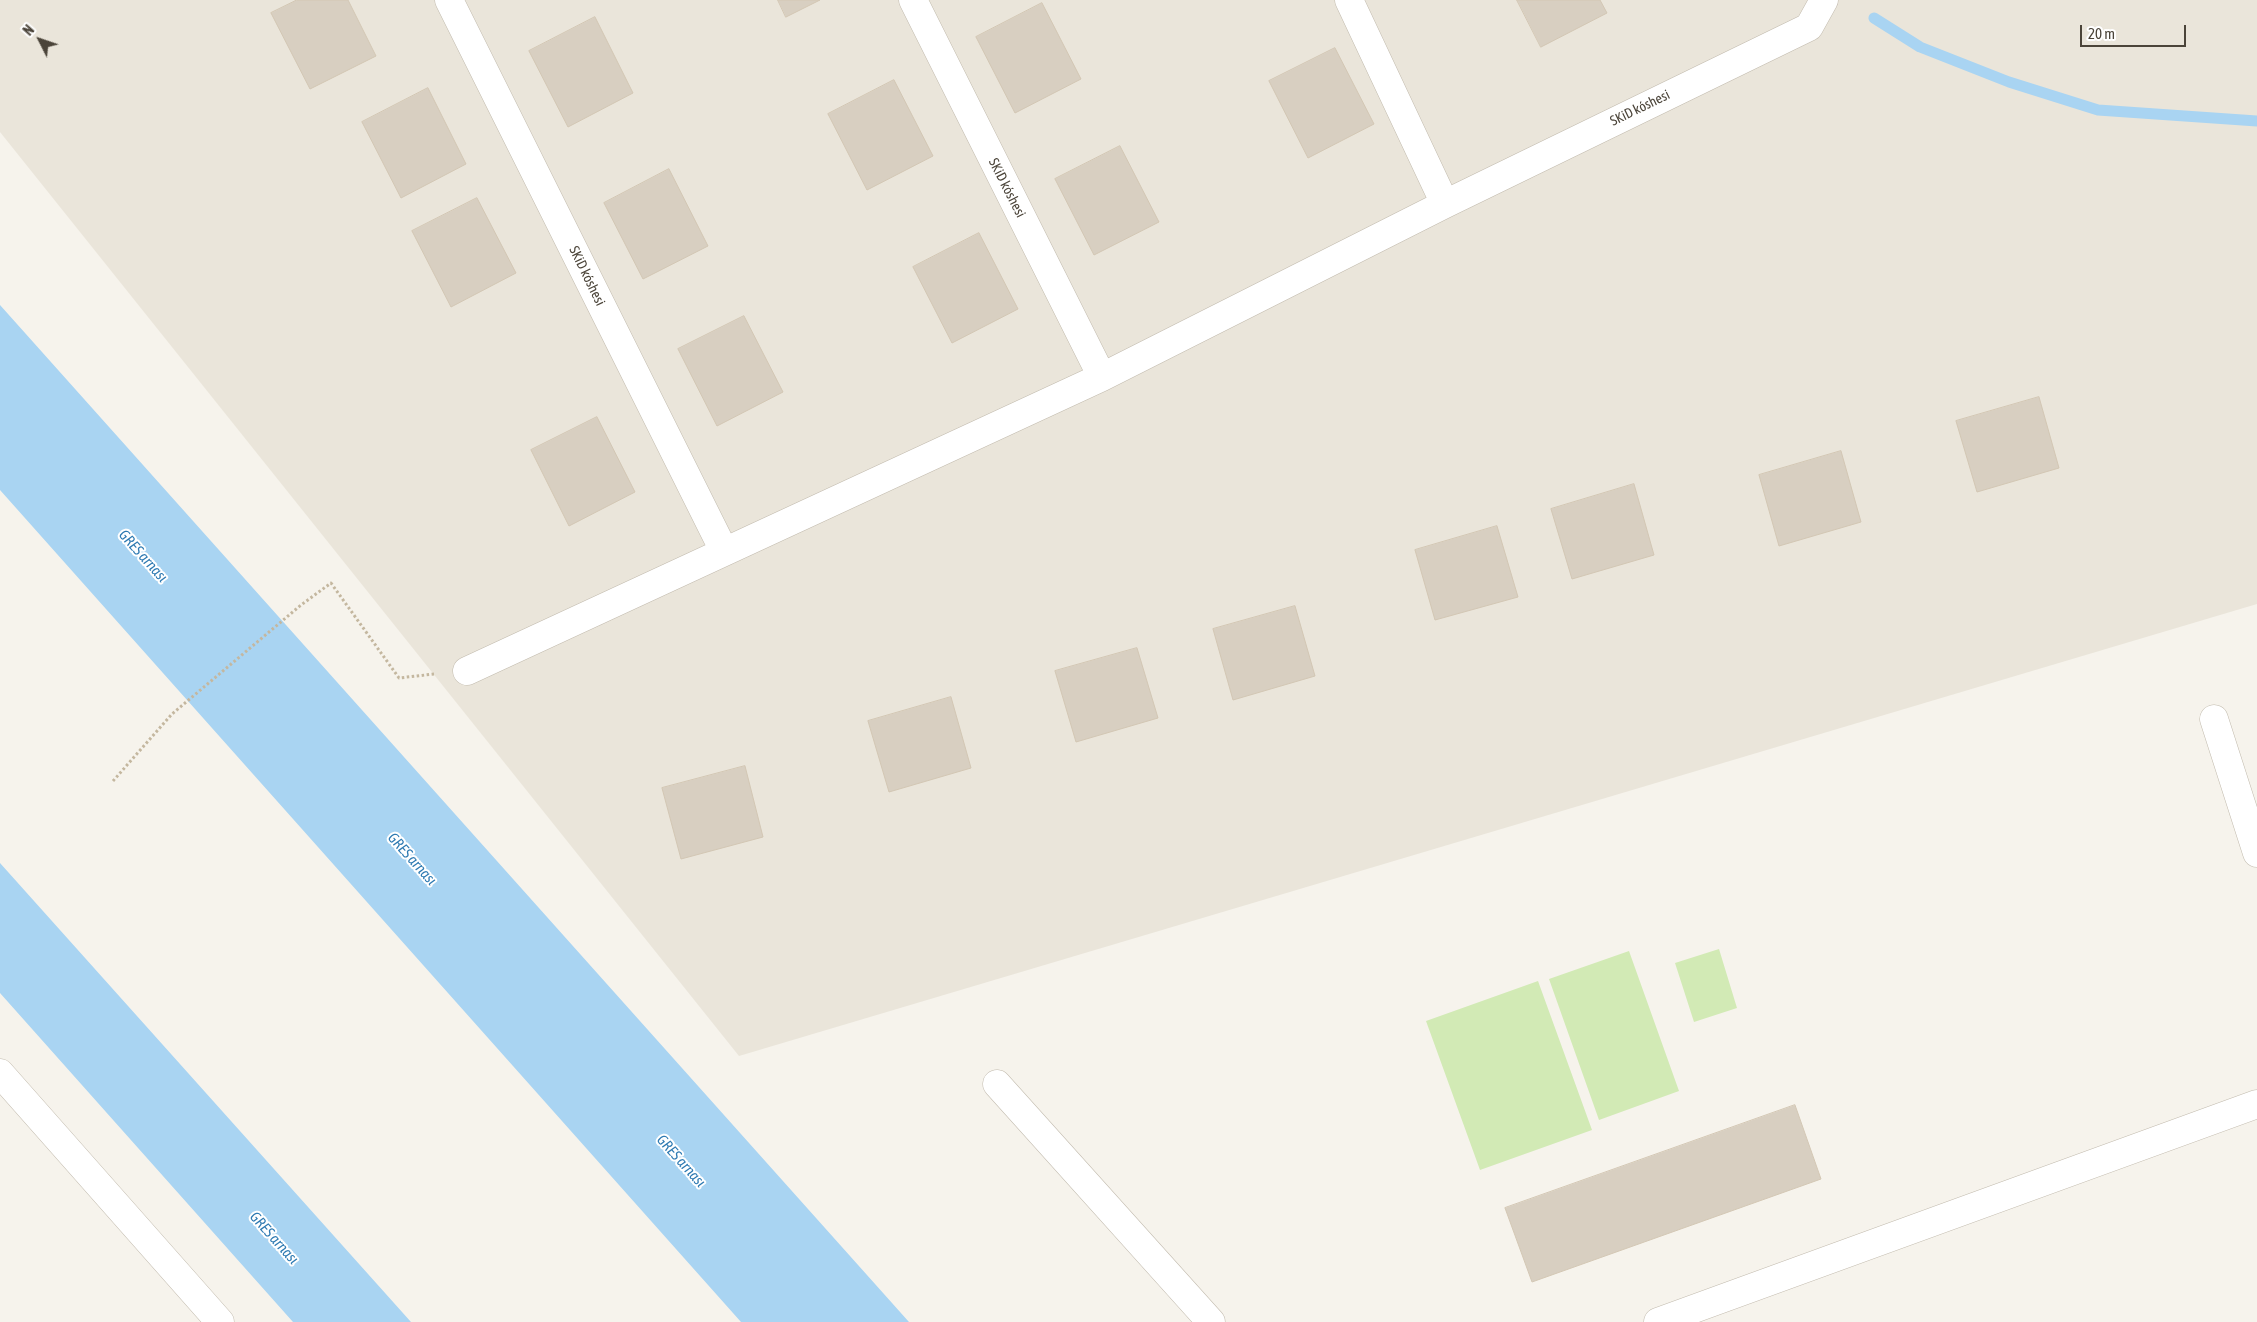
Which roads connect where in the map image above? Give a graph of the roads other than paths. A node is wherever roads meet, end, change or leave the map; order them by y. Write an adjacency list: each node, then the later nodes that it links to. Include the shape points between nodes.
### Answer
1 (449, 0): 7 (street, SKiD kóshesi)
2 (913, 0): 6 (street, SKiD kóshesi)
3 (1349, 0): 5 (street)
4 (1824, 0): 5 (street, SKiD kóshesi, via 1809,27)
5 (1445, 204): 6 (street, SKiD kóshesi)
6 (1102, 377): 7 (street, SKiD kóshesi)
7 (724, 551): 8 (street, SKiD kóshesi)
8 (467, 671)
9 (2214, 719): 10 (street)
10 (2257, 854)
11 (0, 1073): 14 (street)
12 (997, 1084): 15 (street)
13 (2257, 1104): 16 (street)
14 (220, 1322)
15 (1211, 1322)
16 (1658, 1322)

